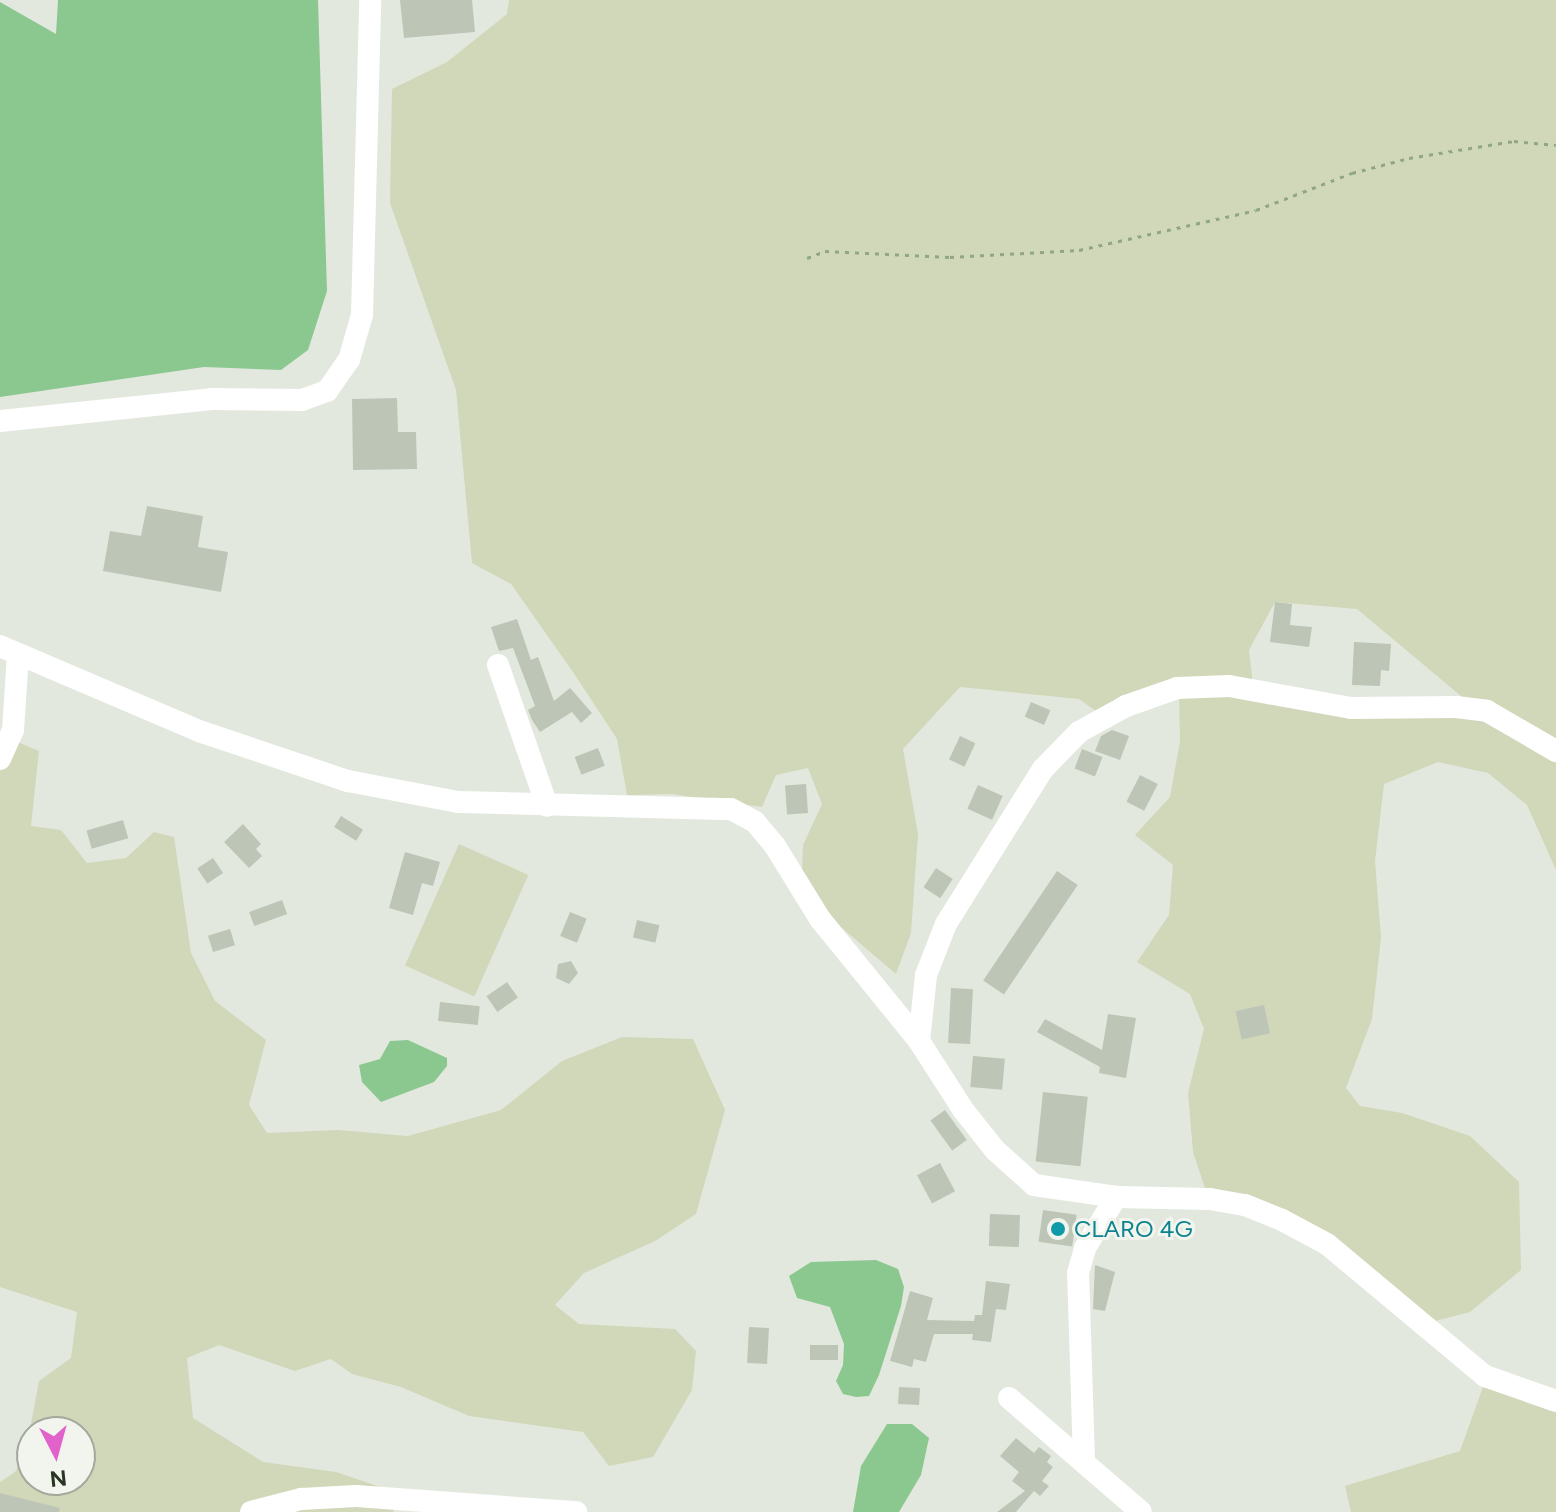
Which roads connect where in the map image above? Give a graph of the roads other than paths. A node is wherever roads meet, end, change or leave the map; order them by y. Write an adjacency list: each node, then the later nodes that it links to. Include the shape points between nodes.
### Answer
1 (370, 0): 2 (street, via 362,315 349,360 327,391 302,400 212,399)
2 (0, 421)
3 (9, 650): 6 (street, via 13,730); 7 (street, via 202,732 348,781 458,802)
4 (498, 665): 7 (street)
5 (1556, 751): 8 (street, via 1487,711 1456,707 1351,708 1229,686 1177,688 1126,706 1079,732 1043,769 962,898 926,975)
6 (0, 759)
7 (547, 806): 8 (street, via 699,804 731,809 755,822 820,919)
8 (919, 1041): 9 (street, via 987,1140 1034,1185)
9 (1116, 1197): 11 (street, via 1210,1199 1245,1205 1282,1220 1327,1244 1485,1376); 12 (street, via 1085,1248 1078,1273)
10 (1009, 1398): 12 (street)
11 (1556, 1401)
12 (1084, 1461): 17 (street)
13 (451, 1507): 14 (street); 15 (street, via 356,1496 301,1499)
14 (552, 1510): 16 (street)
15 (251, 1512)
16 (576, 1512)
17 (1141, 1512)

